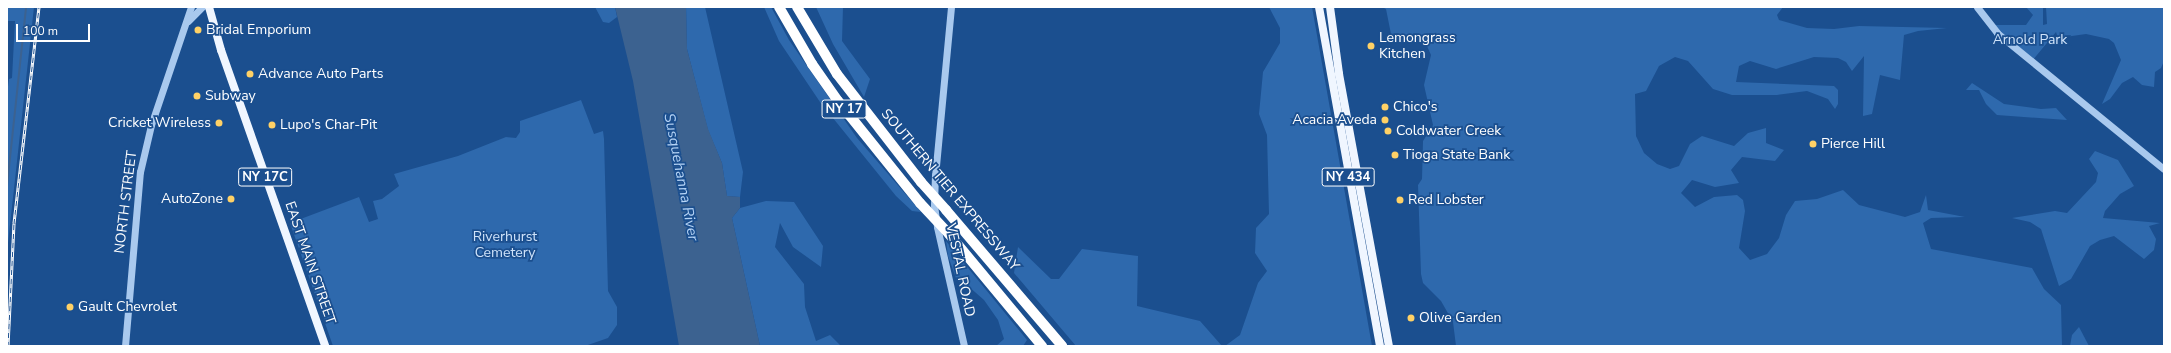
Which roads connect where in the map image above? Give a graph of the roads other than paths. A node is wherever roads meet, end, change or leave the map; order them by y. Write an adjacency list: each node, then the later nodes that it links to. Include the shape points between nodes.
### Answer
1 (191, 7): 11 (street, NORTH STREET)
2 (202, 7): 11 (street, NORTH STREET)
3 (209, 7): 15 (main road, EAST MAIN STREET / NY 17C, via 221,50)
4 (779, 7): 17 (highway, NY 17, bridge, via 808,58 838,101 920,203)
5 (797, 7): 12 (highway, SOUTHERN TIER EXPRESSWAY / NY 17)
6 (802, 7): 12 (highway)
7 (952, 7): 16 (street, VESTAL ROAD, via 934,205 938,235)
8 (1319, 7): 19 (main road, NY 434)
9 (1330, 7): 20 (main road, NY 434, via 1339,74)
10 (1977, 7): 13 (street, via 1997,33)
11 (188, 21): 14 (street, NORTH STREET, via 155,113 140,172)
12 (815, 41): 18 (highway, SOUTHERN TIER EXPRESSWAY / NY 17, bridge, via 862,109 921,182)
13 (2164, 169)
14 (125, 346)
15 (325, 346)
16 (964, 346)
17 (1042, 346)
18 (1062, 346)
19 (1380, 346)
20 (1389, 346)

